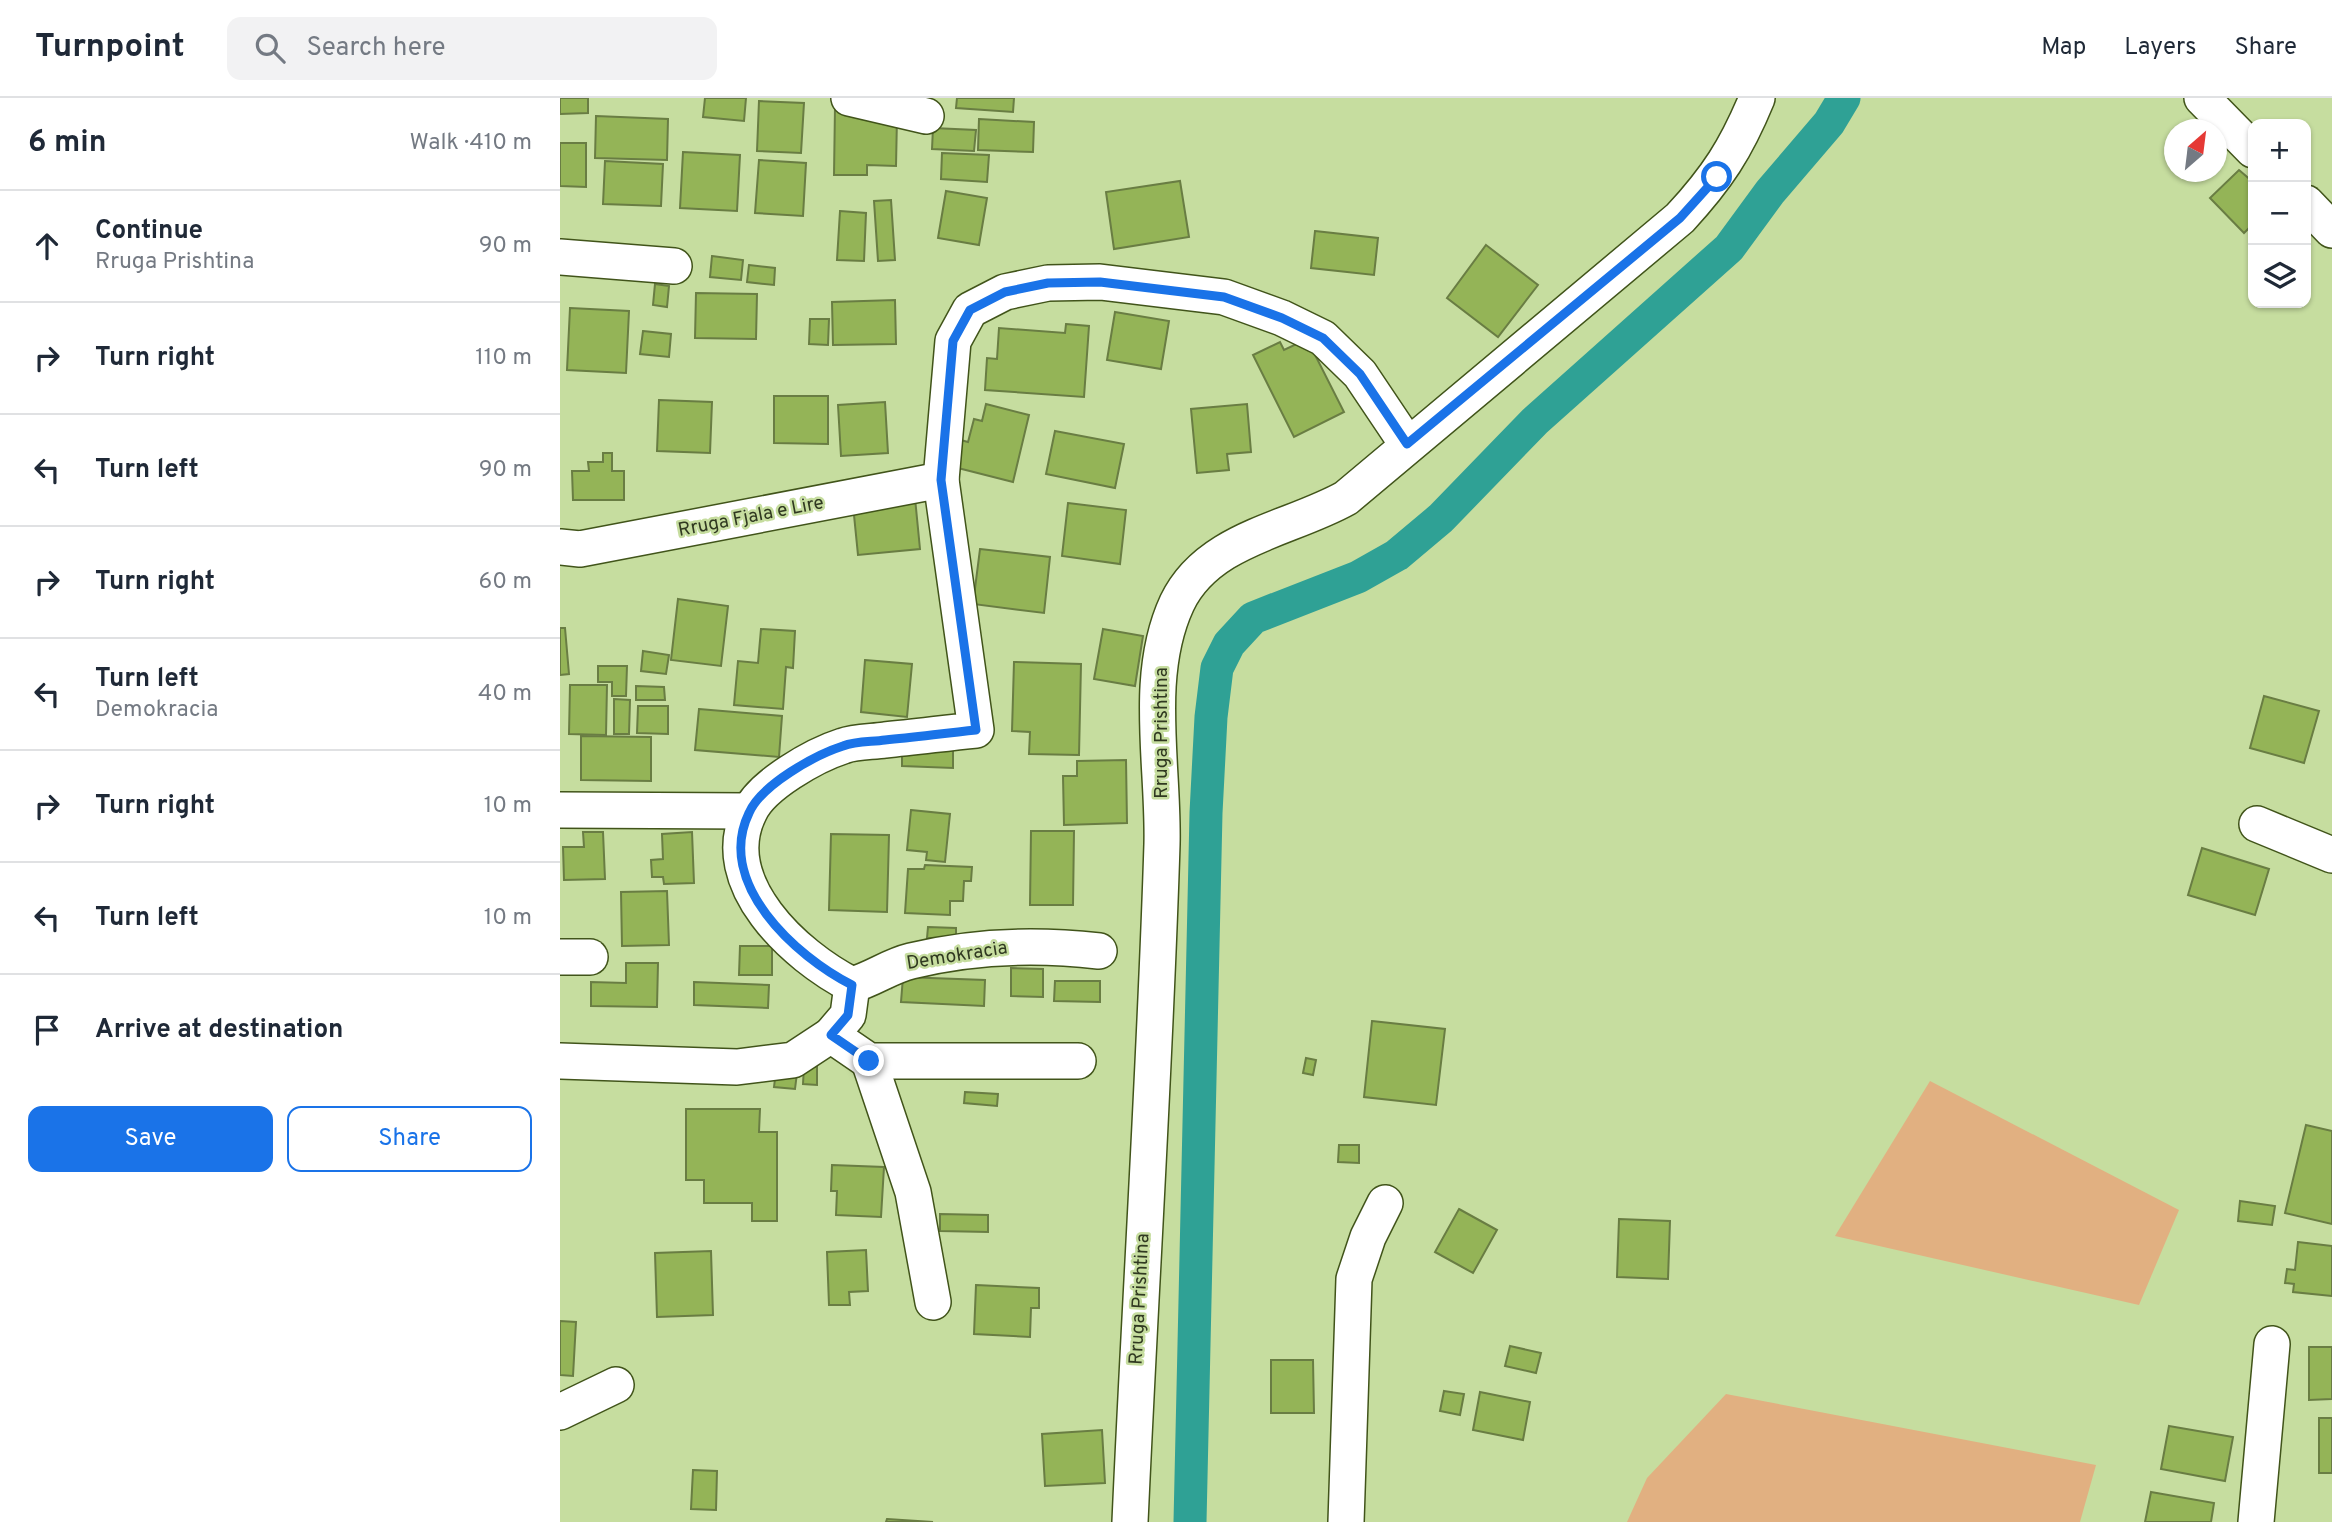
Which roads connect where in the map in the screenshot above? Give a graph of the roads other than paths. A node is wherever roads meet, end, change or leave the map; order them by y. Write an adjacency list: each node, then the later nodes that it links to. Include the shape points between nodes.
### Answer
1 (849, 98): 4 (street)
2 (1757, 98): 10 (street, Rruga Prishtina, via 1717,177 1680,218)
3 (2202, 98): 5 (street)
4 (926, 116)
5 (2248, 145)
6 (2311, 208): 7 (street)
7 (2332, 230)
8 (560, 257): 9 (street)
9 (674, 265)
10 (1407, 444): 11 (street, via 1360,374 1323,338 1282,318 1224,297 1100,282 1048,283 1005,292 970,310 953,341); 28 (street, Rruga Prishtina, via 1346,498 1317,515 1234,546 1198,571 1178,602 1166,635 1159,677 1162,842)
11 (941, 480): 12 (street, Rruga Fjala e Lire, via 580,549); 14 (street, via 976,730 844,745 787,773)
12 (560, 547)
13 (560, 810): 14 (street)
14 (749, 811): 18 (street, via 741,858 756,897 805,955)
15 (2257, 824): 16 (street)
16 (2332, 855)
17 (1099, 951): 18 (street, Demokracia, via 1029,947 933,957 908,961)
18 (852, 985): 19 (street, via 848,1015)
19 (831, 1035): 20 (street, via 793,1060 769,1064 664,1067); 21 (street)
20 (560, 1061)
21 (869, 1061): 22 (street); 24 (street, via 913,1192)
22 (1078, 1061)
23 (1385, 1203): 29 (street, via 1353,1279)
24 (933, 1302)
25 (2272, 1344): 30 (street)
26 (617, 1385): 27 (street)
27 (560, 1412)
28 (1130, 1522)
29 (1346, 1522)
30 (2256, 1522)

